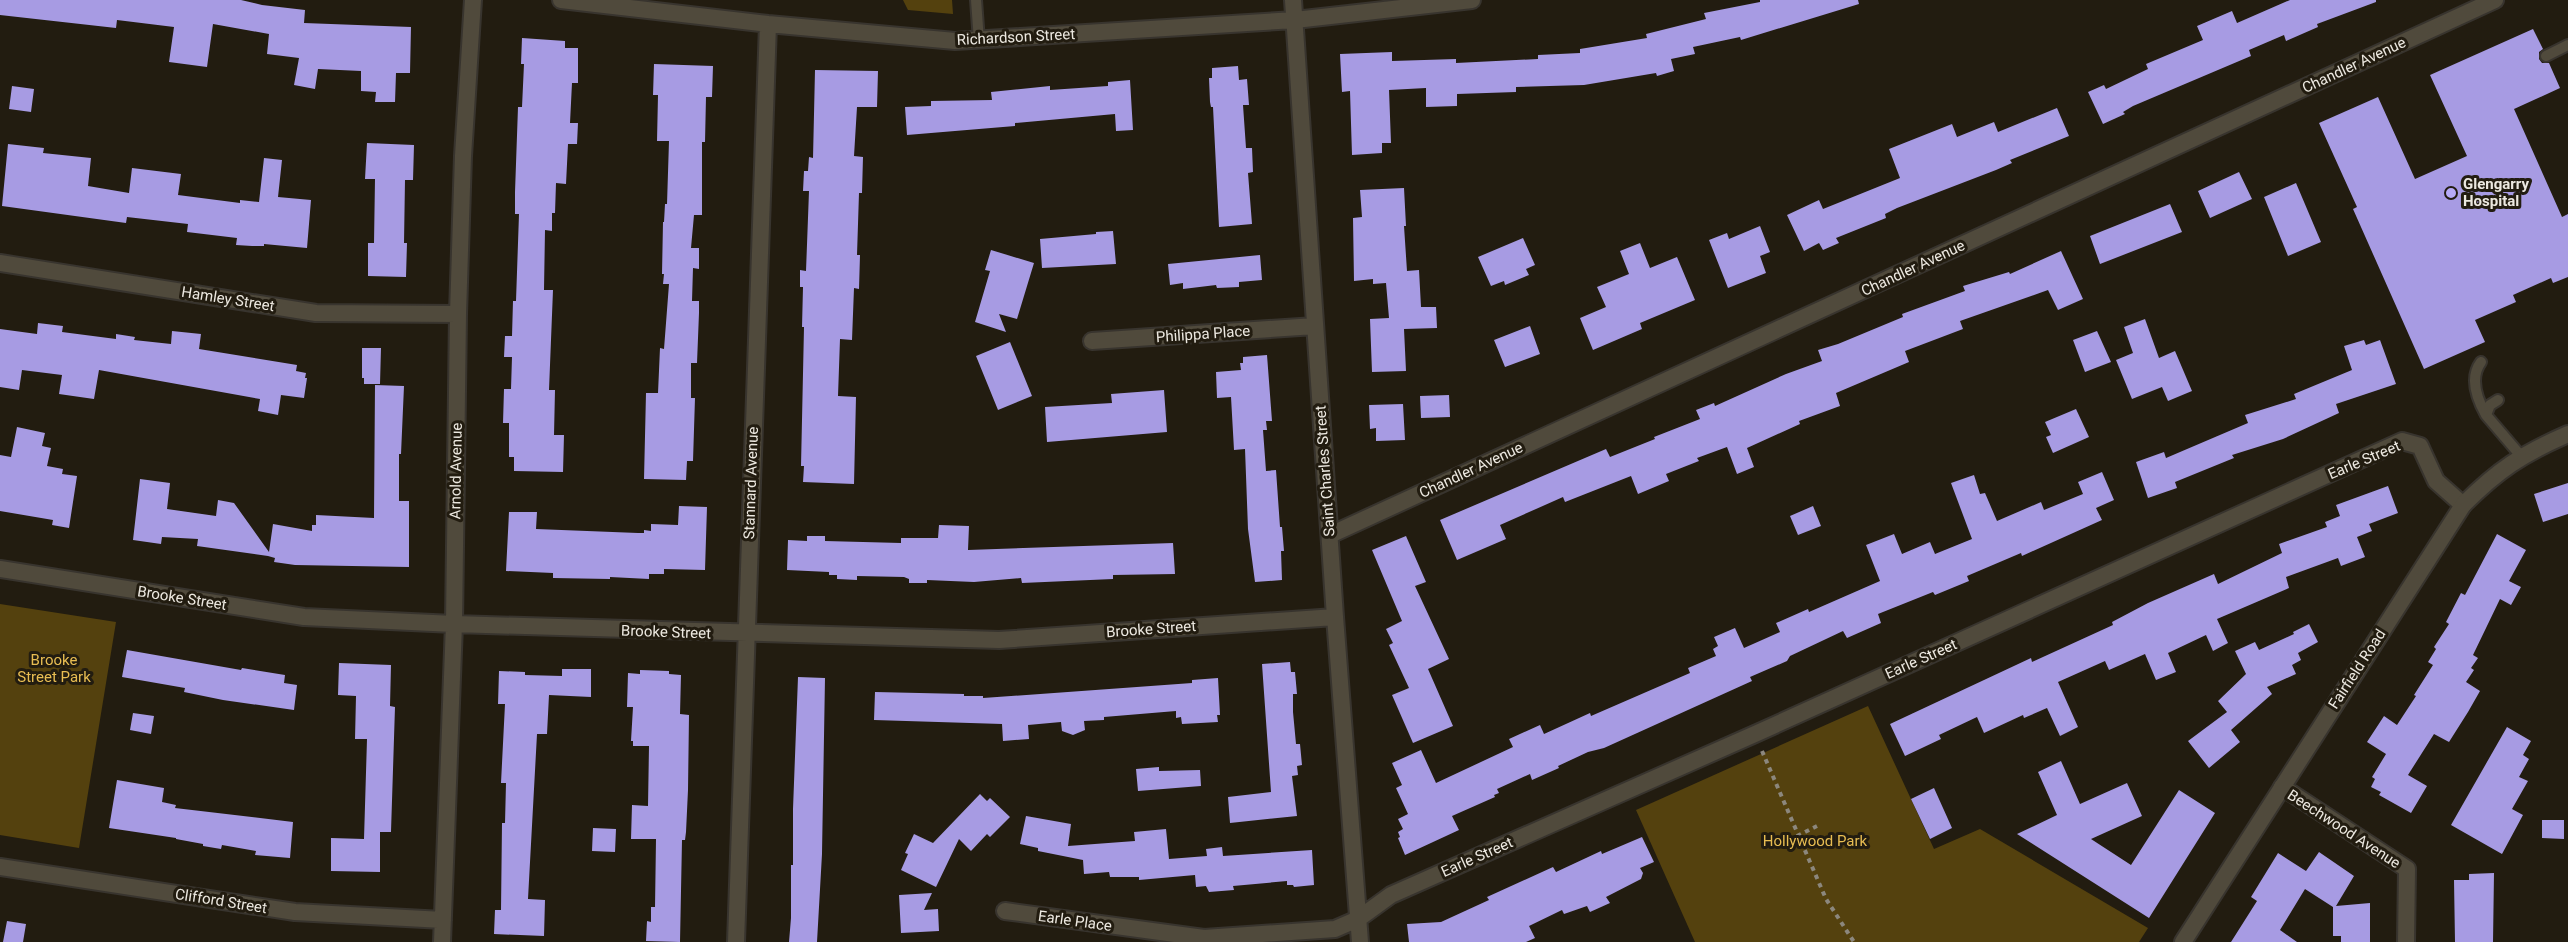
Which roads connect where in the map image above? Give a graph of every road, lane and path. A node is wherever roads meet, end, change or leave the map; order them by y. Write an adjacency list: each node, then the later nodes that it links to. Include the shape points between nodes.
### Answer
1 (473, 0): 13 (street, Arnold Avenue)
2 (561, 0): 8 (street, Richardson Street)
3 (976, 0): 9 (lane)
4 (1293, 0): 7 (street, Saint Charles Street)
5 (1472, 0): 7 (street, Richardson Street)
6 (2495, 0): 22 (street, Chandler Avenue)
7 (1295, 20): 9 (street, Richardson Street); 14 (street, Saint Charles Street)
8 (768, 24): 9 (street, Richardson Street); 26 (street, Stannard Avenue)
9 (979, 41)
10 (2568, 45): 11 (lane)
11 (2546, 56)
12 (0, 263): 13 (street, Hamley Street, via 316,313)
13 (458, 314): 25 (street, Arnold Avenue)
14 (1315, 326): 15 (street, Philippa Place); 22 (street, Saint Charles Street)
15 (1092, 341)
16 (2481, 362): 18 (lane, via 2475,381 2477,399)
17 (2498, 400): 18 (lane, via 2490,405)
18 (2486, 415): 20 (lane)
19 (2568, 434): 20 (street, Fairfield Road)
20 (2521, 456): 21 (street, Fairfield Road, via 2490,478)
21 (2463, 505): 27 (street, Earle Street, via 2436,481 2420,446 2402,441); 28 (street, Fairfield Road)
22 (1330, 535): 24 (street, Saint Charles Street)
23 (0, 569): 25 (street, Brooke Street, via 304,617)
24 (1335, 617): 26 (street, Brooke Street, via 999,640); 33 (street, Saint Charles Street)
25 (454, 624): 26 (street, Brooke Street); 34 (street, Arnold Avenue)
26 (746, 634): 36 (street, Stannard Avenue)
27 (1755, 734): 30 (path); 33 (street, Earle Street, via 1391,895)
28 (2282, 787): 39 (street, Fairfield Road); 40 (street, Beechwood Avenue, via 2407,869)
29 (1817, 826): 30 (path)
30 (1797, 836): 38 (path, via 1826,899)
31 (0, 867): 34 (street, Clifford Street, via 295,912)
32 (1005, 911): 33 (street, Earle Place, via 1204,938 1335,929)
33 (1358, 919): 37 (street, Saint Charles Street)
34 (443, 920): 35 (street, Arnold Avenue)
35 (442, 942)
36 (736, 942)
37 (1360, 942)
38 (1854, 942)
39 (2183, 942)
40 (2406, 942)

